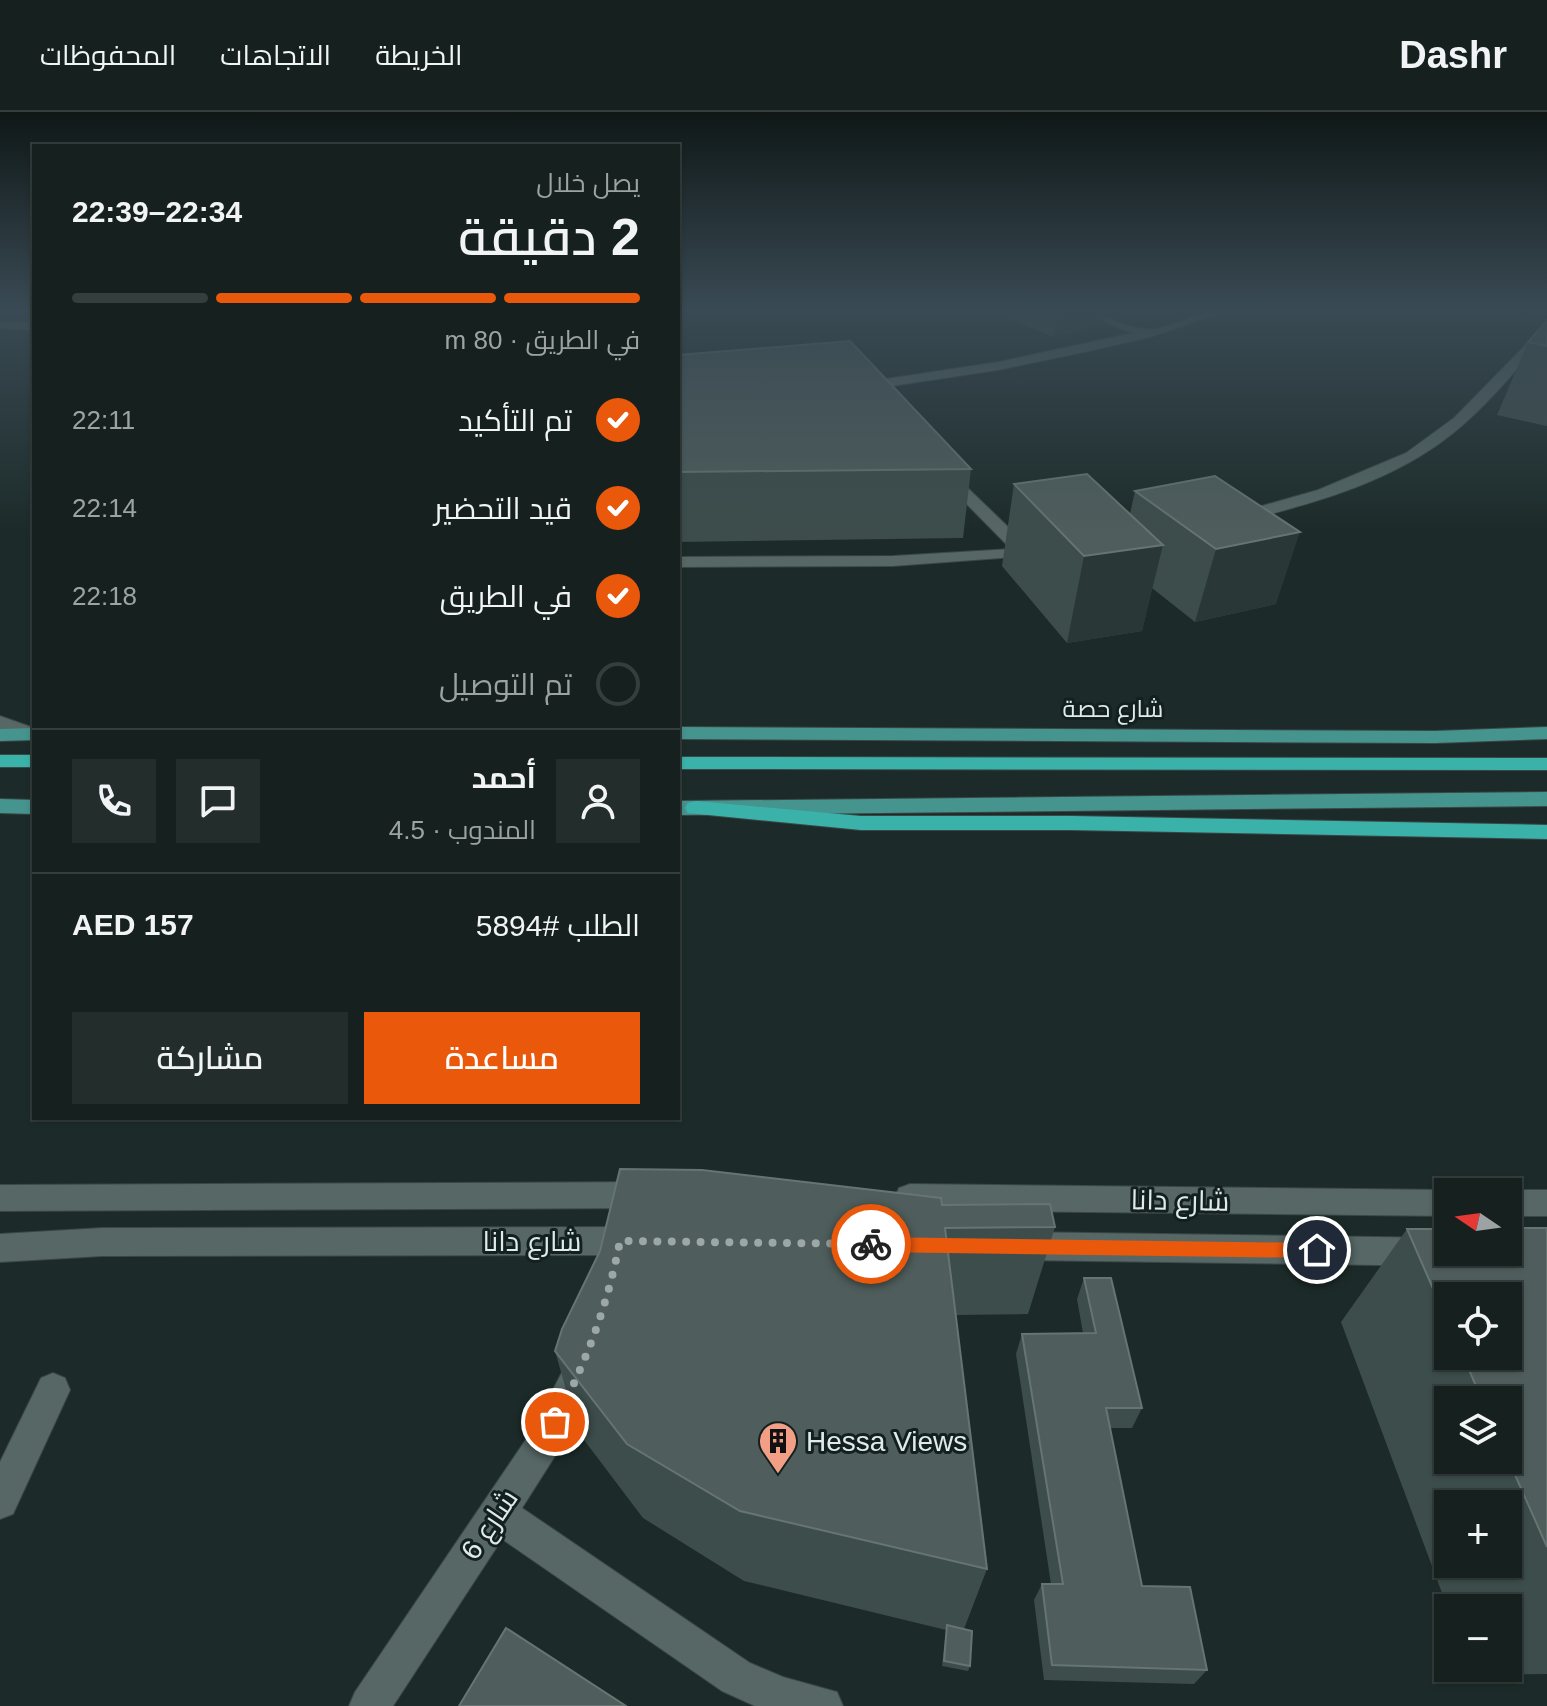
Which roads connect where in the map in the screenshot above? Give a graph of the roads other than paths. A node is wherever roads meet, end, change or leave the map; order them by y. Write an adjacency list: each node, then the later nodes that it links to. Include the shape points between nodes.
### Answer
1 (908, 384): 3 (street)
2 (1493, 384): 5 (street, via 1458,422 1402,459 1320,494)
3 (857, 394)
4 (935, 464): 7 (street)
5 (1213, 523)
6 (1053, 550): 7 (street)
7 (1025, 553): 8 (street, via 893,561)
8 (680, 562)
9 (0, 722): 12 (street)
10 (680, 733): 11 (main road, شارع حصة)
11 (1547, 733)
12 (32, 734)
13 (32, 734): 14 (main road)
14 (0, 735)
15 (0, 761): 16 (highway)
16 (32, 761)
17 (680, 763): 18 (highway)
18 (1547, 764)
19 (1547, 799): 22 (main road)
20 (0, 806): 21 (main road)
21 (32, 807)
22 (687, 808): 23 (highway, via 861,823)
23 (1547, 832)
24 (628, 1195): 25 (street, شارع دانا); 27 (street, شارع دانا); 35 (street)
25 (676, 1195)
26 (883, 1197): 28 (street, شارع دانا)
27 (0, 1198)
28 (1434, 1203)
29 (1522, 1203): 30 (street)
30 (1547, 1203)
31 (668, 1242): 35 (street, شارع دانا)
32 (984, 1246): 34 (street, شارع دانا)
33 (0, 1248): 35 (street, شارع دانا, via 102,1242)
34 (1434, 1252)
35 (617, 1256)
36 (594, 1338): 39 (street, شارع 6, via 549,1433)
37 (53, 1390): 38 (street)
38 (0, 1501)
39 (496, 1513): 40 (street, شارع 6); 41 (street, via 736,1677 782,1697)
40 (369, 1706)
41 (823, 1706)

